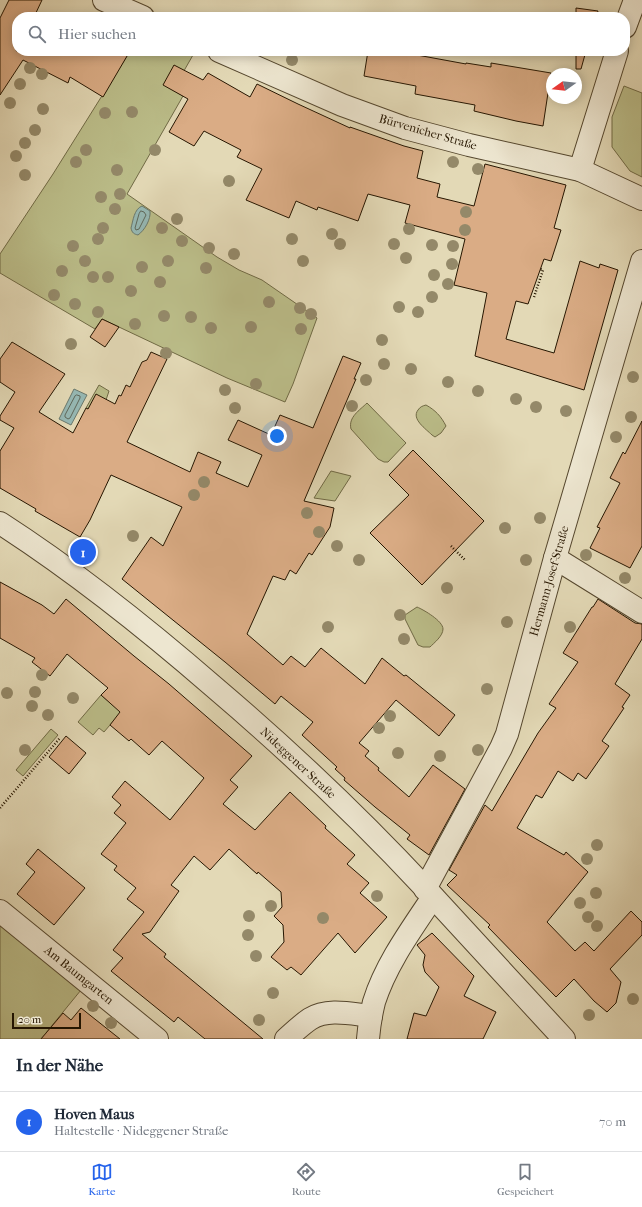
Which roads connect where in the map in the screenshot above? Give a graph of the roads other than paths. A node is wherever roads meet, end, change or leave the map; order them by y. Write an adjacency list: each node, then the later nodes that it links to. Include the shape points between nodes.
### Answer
1 (104, 0): 3 (street)
2 (635, 0): 4 (street)
3 (132, 12)
4 (630, 14)
5 (230, 56): 7 (street, Bürvenicher Straße, via 342,105 405,128)
6 (616, 56): 7 (street)
7 (580, 170): 8 (street, Bürvenicher Straße)
8 (642, 199)
9 (642, 261): 11 (street, Hermann-Josef-Straße)
10 (0, 523): 13 (street, Nideggener Straße, via 65,567 174,652 299,762)
11 (555, 558): 12 (street); 13 (street, Hermann-Josef-Straße, via 501,748)
12 (642, 612)
13 (429, 893): 15 (street, Hermann-Josef-Straße, via 385,975); 19 (street, Nideggener Straße)
14 (0, 911): 16 (street, Am Baumgarten)
15 (371, 1016): 17 (street, via 322,1014 307,1021); 18 (street, Hermann-Josef-Straße)
16 (157, 1039)
17 (286, 1039)
18 (368, 1039)
19 (564, 1039)

